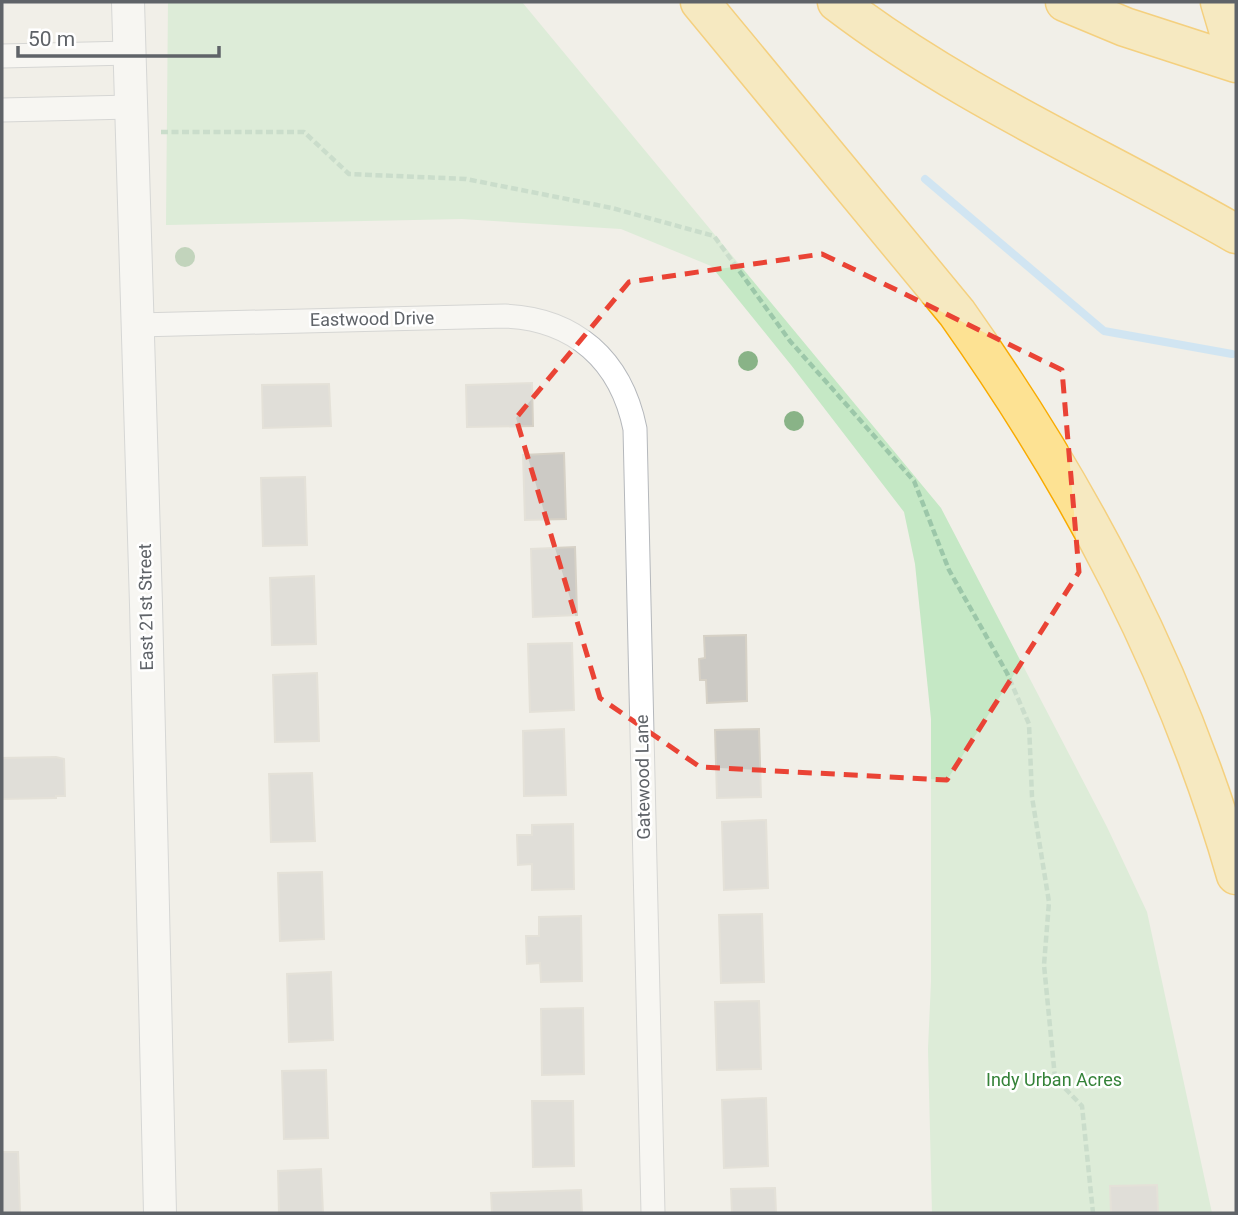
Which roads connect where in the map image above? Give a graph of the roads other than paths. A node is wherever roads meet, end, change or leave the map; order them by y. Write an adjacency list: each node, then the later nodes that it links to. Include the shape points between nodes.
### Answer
1 (128, 2): 6 (main road, East 21st Street)
2 (700, 2): 15 (highway, via 957,313 1050,454 1143,626 1184,720)
3 (837, 2): 12 (highway, via 891,42 982,98)
4 (1065, 2): 9 (highway)
5 (1220, 2): 8 (highway)
6 (130, 53): 7 (street); 11 (main road, East 21st Street)
7 (2, 56)
8 (1236, 56)
9 (1236, 63)
10 (2, 110): 11 (street)
11 (132, 120): 13 (main road, East 21st Street)
12 (1236, 234)
13 (138, 325): 14 (street, Eastwood Drive, via 517,317 566,330); 16 (main road, East 21st Street)
14 (596, 352): 17 (street, Gatewood Lane, via 625,393 635,429)
15 (1236, 875)
16 (160, 1213)
17 (653, 1213)

